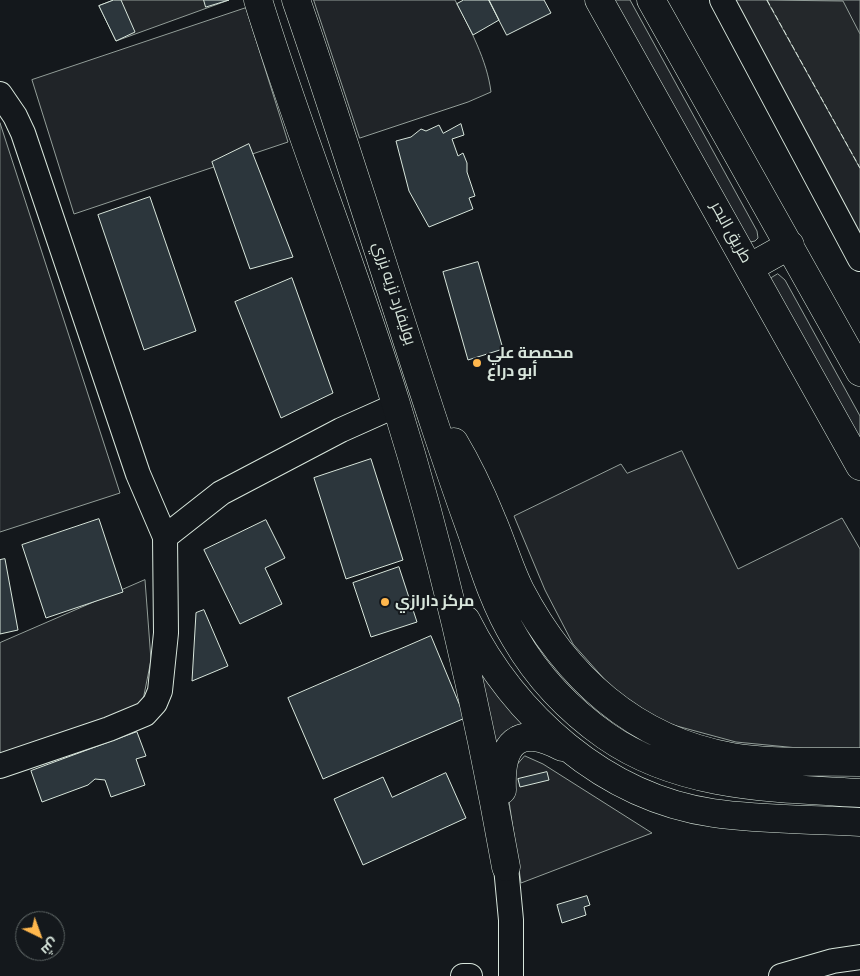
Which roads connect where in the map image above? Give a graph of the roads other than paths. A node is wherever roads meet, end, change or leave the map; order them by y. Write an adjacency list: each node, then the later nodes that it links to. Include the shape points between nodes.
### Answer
1 (258, 0): 12 (highway, بوليفارد نزيه بزري)
2 (599, 0): 9 (highway, طريق البحر)
3 (652, 0): 7 (highway)
4 (722, 0): 8 (street)
5 (299, 5): 11 (highway, بوليفارد نزيه بزري)
6 (0, 94): 14 (street, via 23,133 138,474)
7 (790, 245): 9 (highway); 10 (highway)
8 (860, 259)
9 (749, 268): 13 (highway, طريق البحر)
10 (860, 372)
11 (420, 380): 17 (highway, via 469,467 520,589 564,657 605,699 658,734 718,754 751,759); 19 (highway, بوليفارد نزيه بزري, via 490,587 515,639 553,690 606,736 635,753 700,778 736,785)
12 (397, 405): 14 (street, via 307,446 221,493); 15 (highway, بوليفارد نزيه بزري)
13 (860, 466)
14 (165, 537): 18 (street, via 164,670 155,703 132,721)
15 (448, 588): 16 (highway, via 479,647 500,677 545,728); 21 (highway, via 485,752)
16 (575, 754): 20 (highway, via 608,776 684,807 740,817); 21 (highway, via 552,741 534,736 520,737 508,746 501,776)
17 (860, 762)
18 (0, 766)
19 (860, 793)
20 (860, 822)
21 (506, 867): 25 (street)
22 (860, 957): 26 (street)
23 (463, 976): 24 (street)
24 (470, 976)
25 (512, 976)
26 (781, 976)

